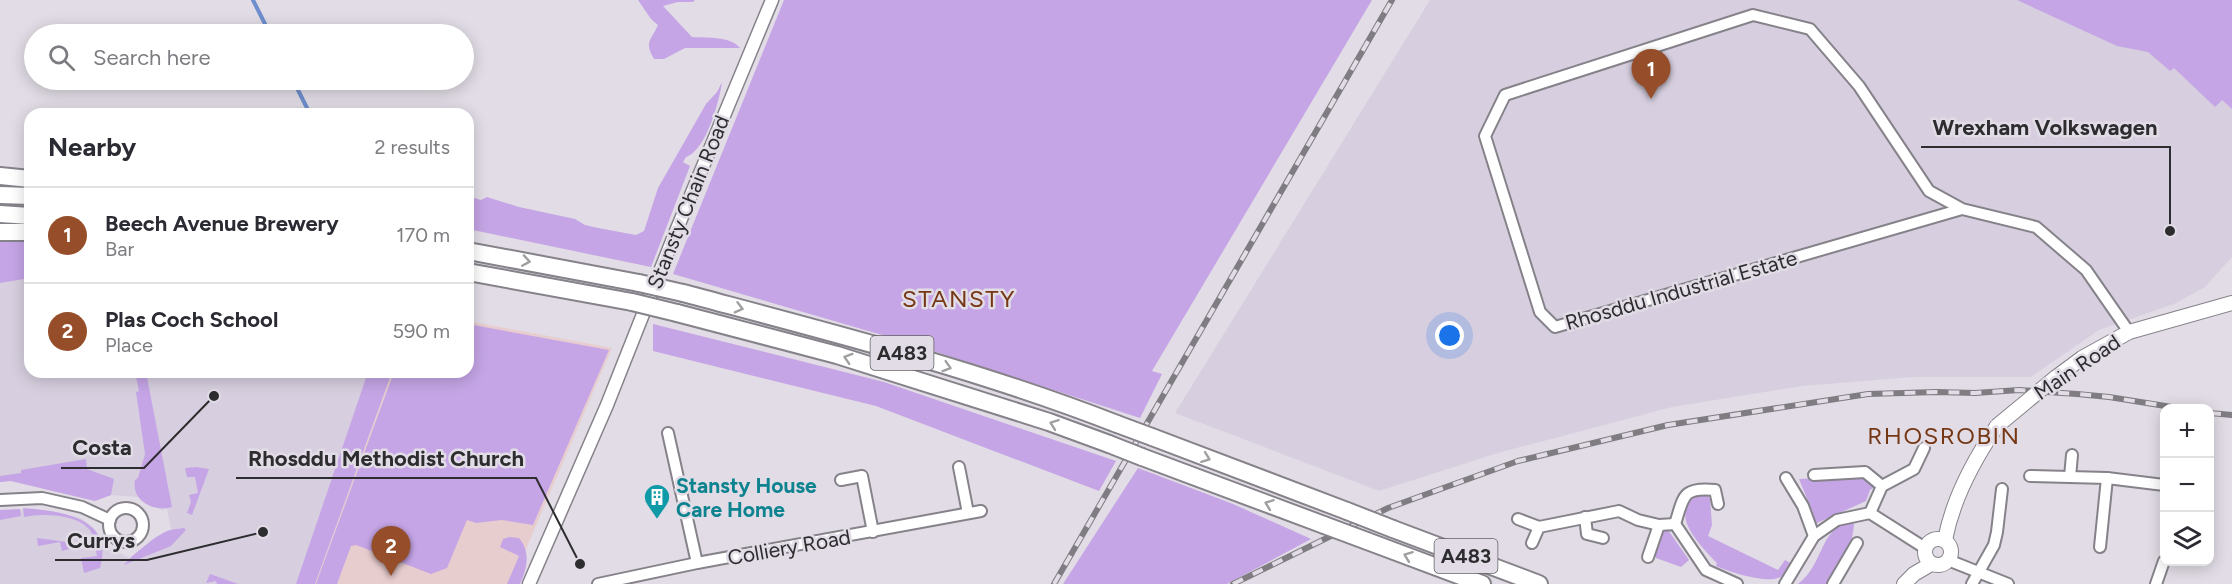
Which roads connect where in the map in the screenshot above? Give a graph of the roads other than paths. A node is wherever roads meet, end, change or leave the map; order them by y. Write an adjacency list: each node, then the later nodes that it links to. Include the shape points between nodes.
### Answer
1 (772, 0): 55 (street, Stansty Chain Road, via 607,405)
2 (0, 176): 3 (highway)
3 (24, 178)
4 (0, 195): 5 (highway)
5 (24, 196)
6 (1962, 209): 6 (street, Rhosddu Industrial Estate, via 1555,327 1540,312 1485,136 1505,95 1754,15 1810,29 1859,86 1929,191); 14 (street, Rhosddu Industrial Estate, via 2036,227 2086,270)
7 (0, 214): 8 (highway)
8 (24, 216)
9 (0, 232): 10 (highway)
10 (24, 232)
11 (474, 252): 58 (highway, A483, one-way to 58, bridge, via 683,293 855,338 1062,402)
12 (474, 273): 57 (highway, A483, one-way to 12, bridge, via 1049,422 837,355 632,302)
13 (2232, 303): 14 (main road, Main Road)
14 (2129, 332): 44 (main road, Main Road, bridge, via 2082,358 1997,426 1959,491)
15 (668, 433): 51 (street)
16 (1924, 448): 26 (street, via 1914,469)
17 (2072, 455): 21 (street)
18 (959, 467): 31 (street)
19 (1814, 475): 26 (street, via 1865,472)
20 (2030, 476): 21 (street)
21 (2070, 477): 23 (street)
22 (1786, 478): 42 (street)
23 (2107, 478): 25 (street); 47 (street)
24 (841, 480): 41 (street, via 862,476)
25 (2160, 485)
26 (1882, 486): 32 (street)
27 (2002, 489): 35 (street)
28 (0, 500): 37 (street, via 42,498 82,507)
29 (1718, 504): 38 (street, via 1718,488 1698,488 1684,495)
30 (981, 511): 31 (street, Colliery Road)
31 (968, 513): 41 (street, Colliery Road)
32 (1870, 513): 42 (street, via 1837,520); 48 (street)
33 (1585, 517): 39 (street, via 1619,511); 40 (street); 43 (street, via 1587,534)
34 (1987, 517): 35 (street)
35 (1999, 517): 54 (street, via 1994,545)
36 (1518, 519): 40 (street)
37 (110, 520)
38 (1675, 524): 39 (street); 59 (street, via 1706,570)
39 (1659, 525): 49 (street)
40 (1539, 527): 45 (street)
41 (873, 532): 51 (street, Colliery Road)
42 (1814, 536): 60 (street)
43 (1604, 538)
44 (1945, 540): 48 (main road, via 1933,539); 50 (main road, via 1951,552)
45 (1532, 543)
46 (1857, 543): 61 (street)
47 (2100, 547)
48 (1925, 548): 52 (main road, via 1925,557)
49 (1648, 556)
50 (1948, 560): 52 (main road, via 1940,565); 54 (street)
51 (697, 563): 56 (street, Colliery Road)
52 (1931, 564): 62 (main road)
53 (2162, 566): 65 (street)
54 (1979, 572): 63 (street); 64 (street)
55 (529, 584)
56 (598, 584)
57 (1482, 584)
58 (1539, 584)
59 (1737, 584)
60 (1785, 584)
61 (1833, 584)
62 (1904, 584)
63 (1972, 584)
64 (2008, 584)
65 (2156, 584)

